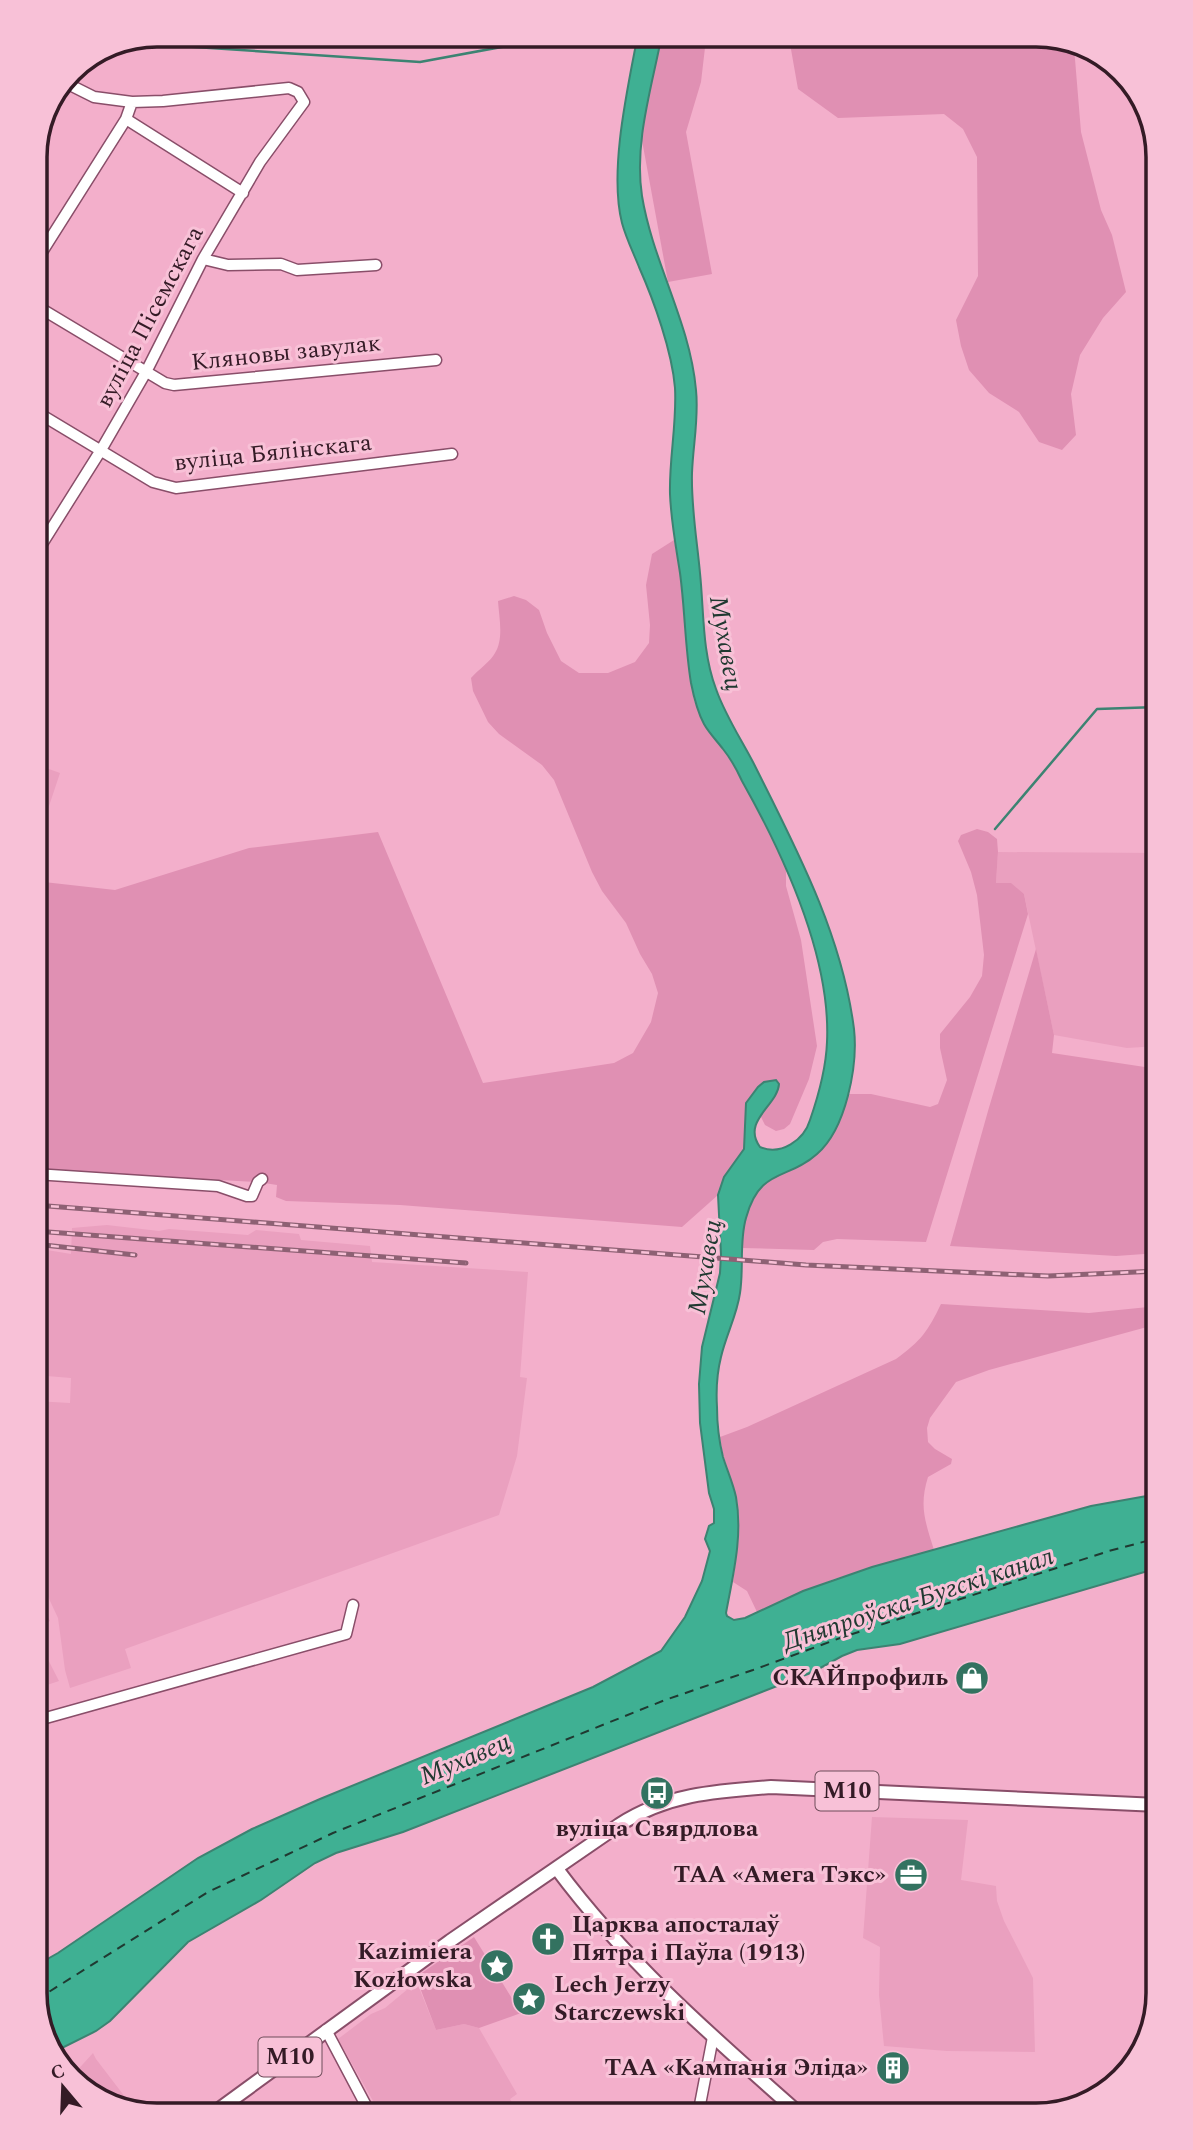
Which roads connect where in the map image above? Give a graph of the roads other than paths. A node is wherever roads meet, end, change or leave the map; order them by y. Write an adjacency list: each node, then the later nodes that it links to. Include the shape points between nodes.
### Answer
1 (73, 87): 2 (street, via 94,97)
2 (132, 102): 3 (street); 4 (street, вуліца Пісемскага, via 289,88 298,92 304,102)
3 (126, 118): 4 (street); 5 (street)
4 (243, 192): 6 (street, вуліца Пісемскага)
5 (47, 244)
6 (203, 259): 7 (street, via 228,265 281,264 297,270); 10 (street, вуліца Пісемскага)
7 (376, 265)
8 (47, 312): 10 (street, Кляновы завулак)
9 (436, 360): 10 (street, Кляновы завулак, via 174,385)
10 (146, 372): 12 (street, вуліца Пісемскага)
11 (47, 418): 12 (street, вуліца Бялінскага)
12 (101, 450): 13 (street, вуліца Бялінскага, via 153,482 176,488); 14 (street, вуліца Пісемскага)
13 (452, 454)
14 (47, 536)
15 (47, 1175): 16 (street, via 218,1186 247,1196 252,1196)
16 (262, 1179)
17 (353, 1605): 18 (street, via 346,1634)
18 (47, 1718)
19 (1146, 1804): 20 (main road, М10, via 771,1787 734,1790 649,1808)
20 (557, 1869): 21 (main road, М10); 22 (main road, via 620,1946)
21 (326, 2030): 23 (main road, М10); 24 (street)
22 (713, 2037): 25 (street); 26 (main road)
23 (227, 2103)
24 (365, 2103)
25 (700, 2103)
26 (787, 2103)

